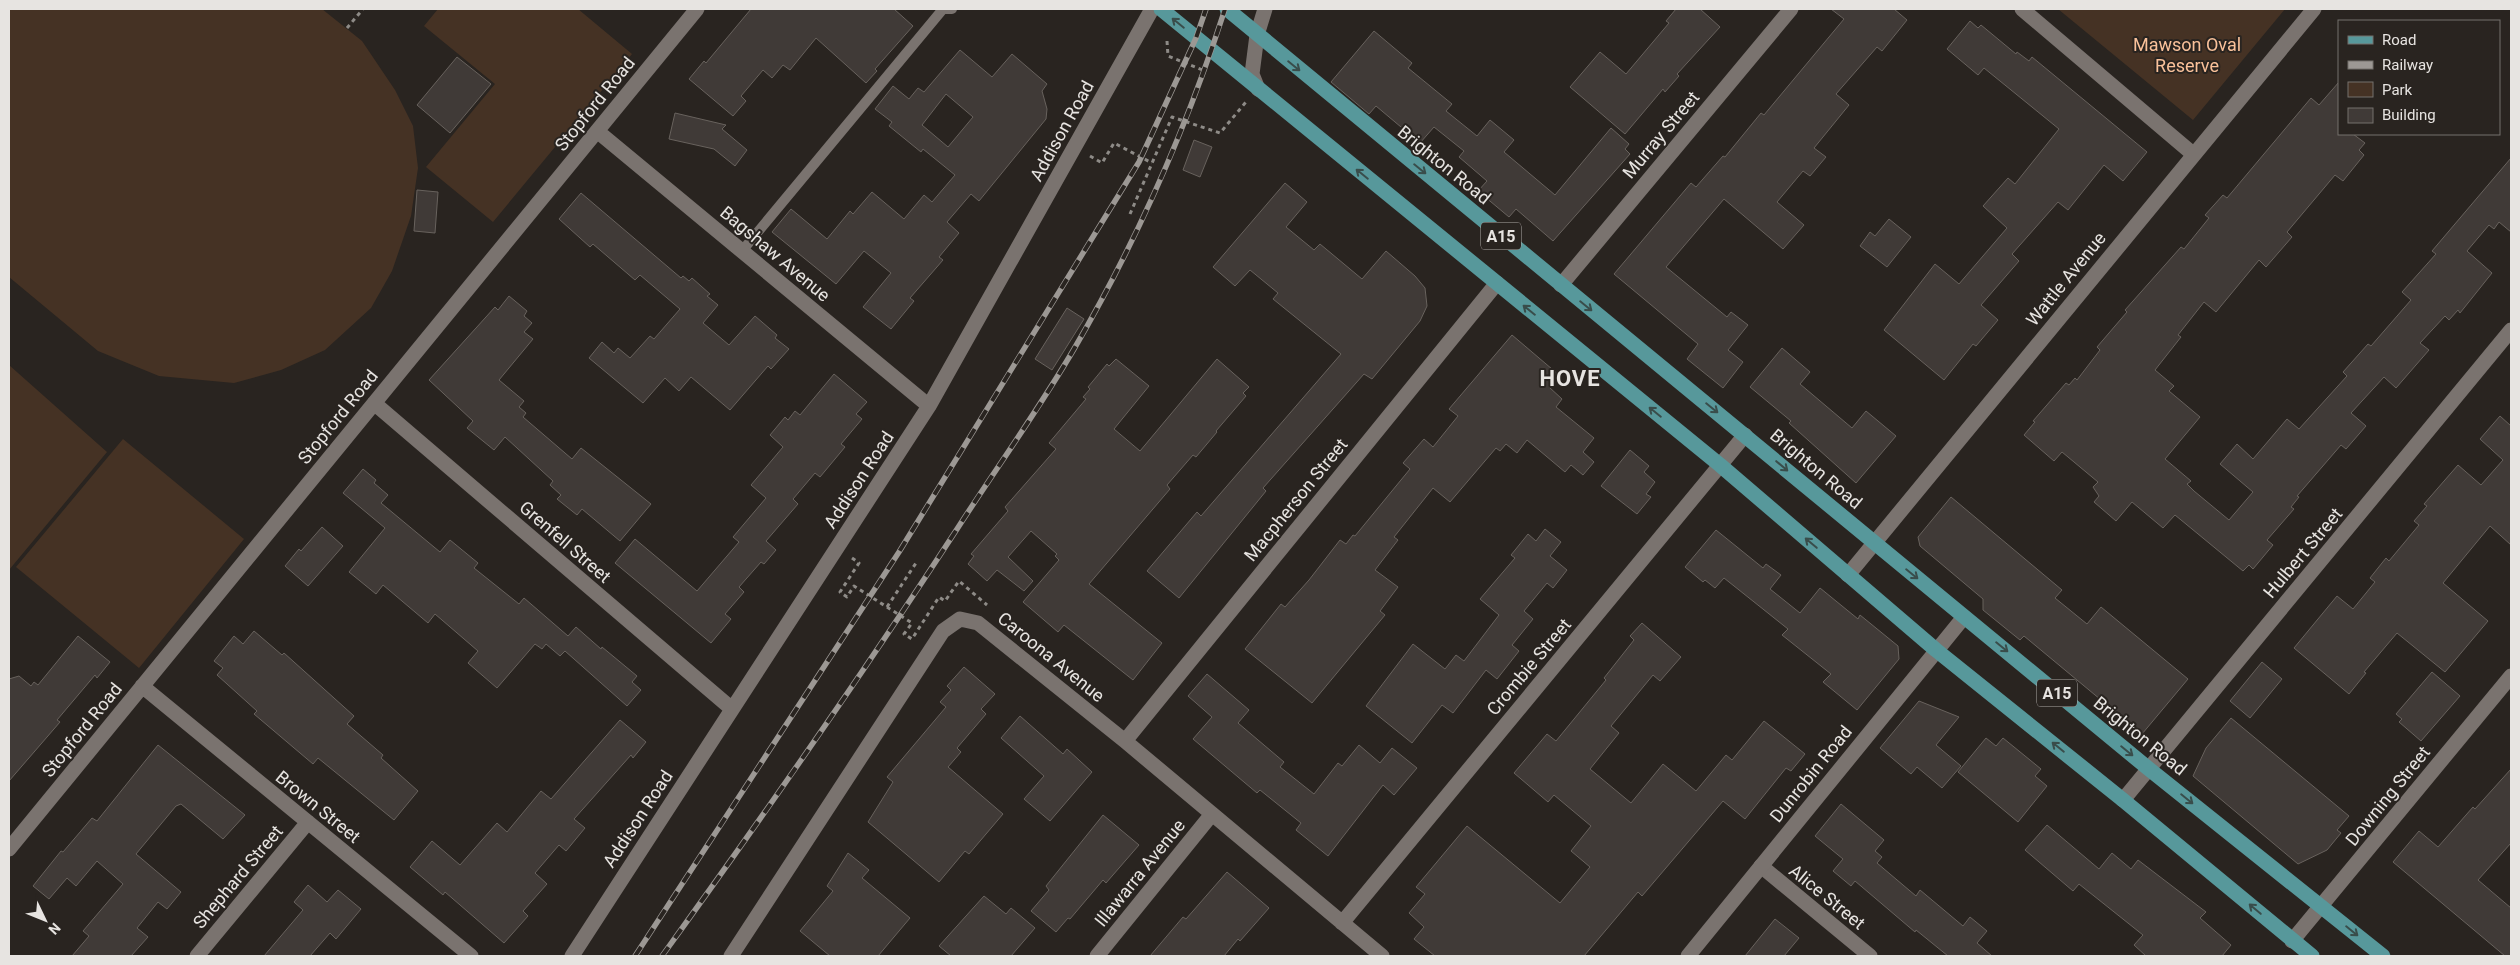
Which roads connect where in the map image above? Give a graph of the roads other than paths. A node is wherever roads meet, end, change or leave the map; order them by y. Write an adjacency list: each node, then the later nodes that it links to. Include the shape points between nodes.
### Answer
1 (697, 9): 12 (street, Stopford Road)
2 (952, 9): 14 (lane, via 943,10)
3 (1152, 9): 19 (street, Addison Road)
4 (1161, 9): 11 (main road, A15, one-way to 4)
5 (1226, 9): 10 (main road, Brighton Road / A15)
6 (1265, 9): 10 (street)
7 (1791, 9): 16 (street, Murray Street)
8 (2022, 9): 13 (street)
9 (2314, 9): 13 (street, Wattle Avenue)
10 (1257, 35): 11 (street, via 1252,74); 16 (main road, Brighton Road / A15, one-way to 16)
11 (1258, 89): 15 (main road, A15, one-way to 11)
12 (597, 130): 14 (street, Bagshaw Avenue); 18 (street, Stopford Road)
13 (2193, 154): 22 (street, Wattle Avenue)
14 (742, 251): 19 (street, Bagshaw Avenue)
15 (1497, 283): 21 (main road, A15, one-way to 15); 29 (street, Macpherson Street)
16 (1561, 285): 20 (main road, Brighton Road / A15, one-way to 20)
17 (2511, 330): 30 (street, Hulbert Street)
18 (374, 403): 27 (street, Stopford Road); 28 (street, Grenfell Street)
19 (929, 406): 28 (street, Addison Road)
20 (1745, 435): 21 (street, Crombie Street); 22 (main road, Brighton Road / A15, one-way to 22)
21 (1720, 465): 23 (main road, A15, one-way to 21); 37 (street, Crombie Street)
22 (1874, 543): 23 (street, Wattle Avenue); 24 (main road, Brighton Road / A15, one-way to 24)
23 (1848, 574): 25 (main road, A15)
24 (1964, 616): 25 (street, Dunrobin Road); 30 (main road, Brighton Road / A15, one-way to 30)
25 (1936, 650): 31 (main road, A15, one-way to 25); 35 (street, Dunrobin Road)
26 (2511, 676): 36 (street, Downing Street)
27 (142, 686): 33 (street, Brown Street); 34 (street, Stopford Road)
28 (732, 709): 41 (street, Addison Road)
29 (1125, 741): 32 (street, Caroona Avenue); 42 (street, Caroona Avenue, via 978,623 960,619 943,631)
30 (2149, 769): 31 (street, Hulbert Street); 36 (main road, Brighton Road / A15, one-way to 36)
31 (2123, 800): 38 (main road, A15, one-way to 31)
32 (1212, 814): 37 (street, Caroona Avenue); 43 (street, Illawarra Avenue)
33 (308, 822): 39 (street, Shephard Street); 40 (street, Brown Street)
34 (9, 849)
35 (1761, 866): 45 (street, Dunrobin Road); 46 (street, Alice Street)
36 (2322, 906): 38 (street, Downing Street); 48 (main road, Brighton Road / A15, one-way to 48)
37 (1342, 923): 44 (street, Caroona Avenue)
38 (2292, 940): 47 (main road, A15)
39 (197, 956)
40 (471, 956)
41 (572, 956)
42 (732, 956)
43 (1097, 956)
44 (1382, 956)
45 (1688, 956)
46 (1870, 956)
47 (2312, 956)
48 (2383, 956)

